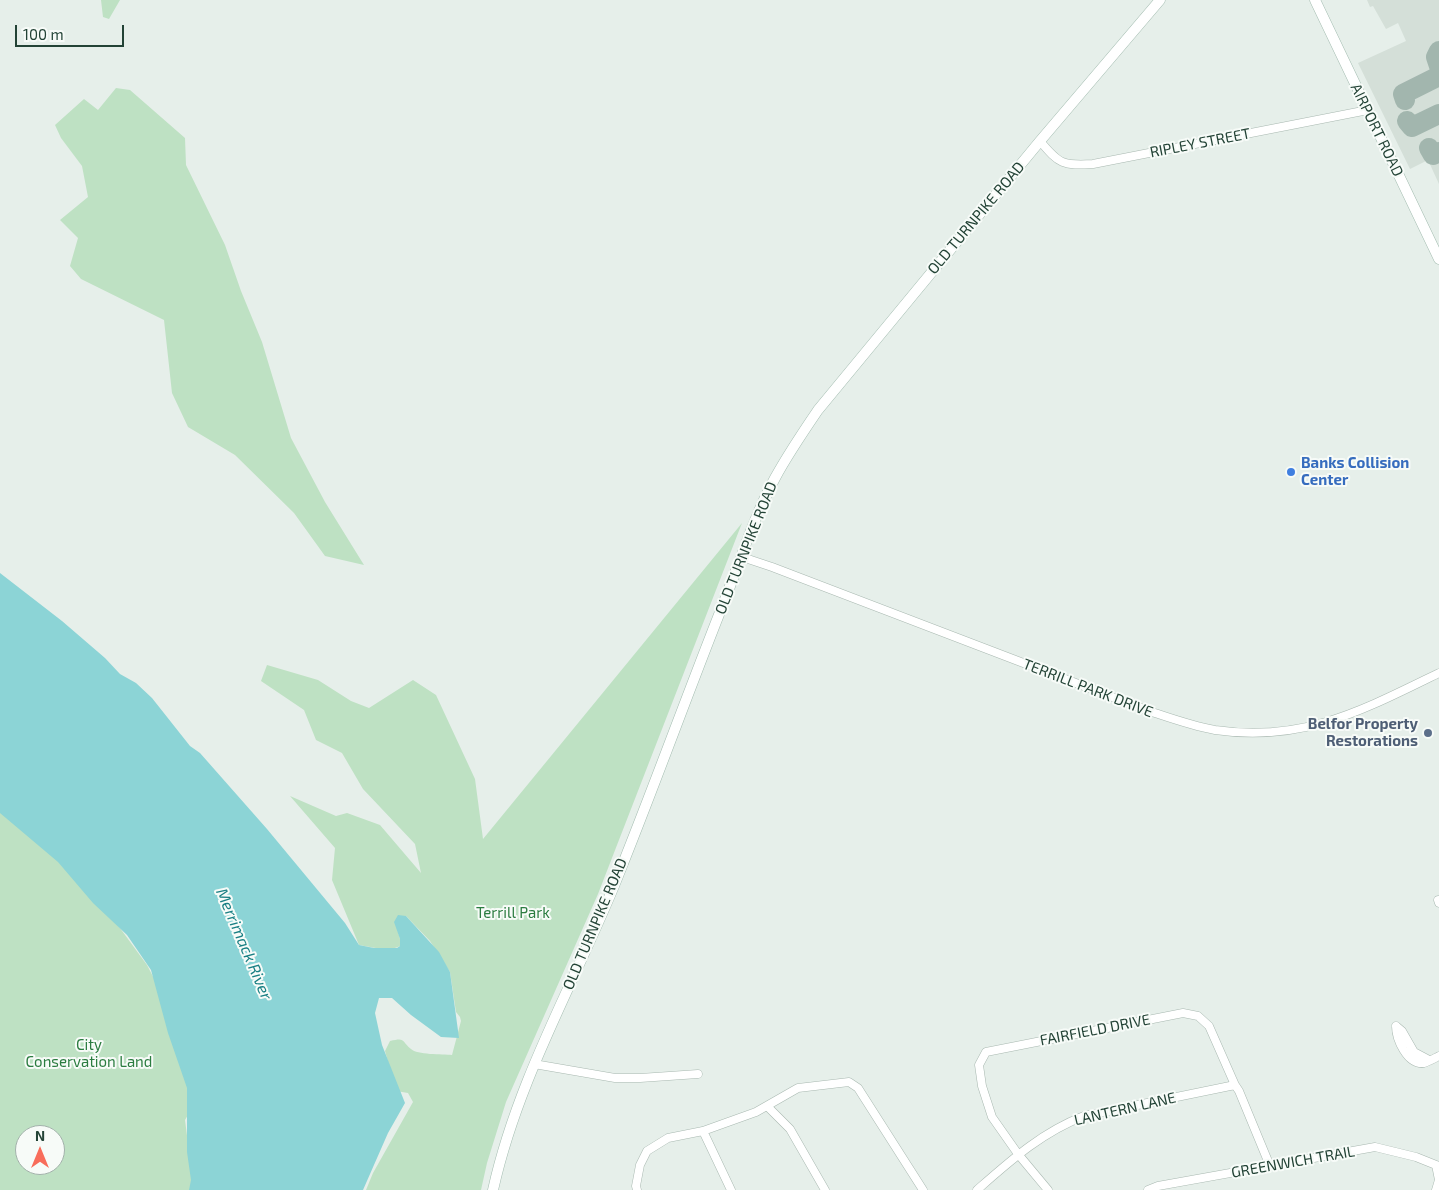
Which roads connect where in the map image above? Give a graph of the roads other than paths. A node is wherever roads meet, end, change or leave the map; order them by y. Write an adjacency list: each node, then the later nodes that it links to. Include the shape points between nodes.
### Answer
1 (1160, 0): 4 (street, OLD TURNPIKE ROAD)
2 (1316, 0): 3 (street, AIRPORT ROAD)
3 (1368, 110): 4 (street, RIPLEY STREET, via 1093,164 1076,165 1060,161); 5 (street, AIRPORT ROAD)
4 (1040, 141): 6 (street, OLD TURNPIKE ROAD, via 818,410 775,478)
5 (1439, 259)
6 (742, 557): 7 (street, TERRILL PARK DRIVE, via 1149,711 1214,730 1263,733 1296,730 1338,720); 10 (street, OLD TURNPIKE ROAD, via 613,886)
7 (1439, 673)
8 (1439, 1056): 9 (street)
9 (1429, 1060): 9 (street, via 1414,1052 1396,1026 1396,1034 1408,1056 1423,1063)
10 (534, 1064): 11 (street, via 615,1078); 18 (street, OLD TURNPIKE ROAD, via 515,1109)
11 (698, 1074)
12 (1235, 1085): 15 (street, LANTERN LANE, via 1084,1116 1065,1123); 15 (street, FAIRFIELD DRIVE, via 1208,1026 1198,1016 1183,1013 986,1052 978,1064 982,1086 992,1117); 17 (street, FAIRFIELD DRIVE)
13 (767, 1106): 14 (street); 21 (street, via 790,1130); 22 (street, via 798,1088 849,1082 858,1088)
14 (703, 1131): 19 (street, via 668,1138 647,1151 640,1165); 20 (street)
15 (1018, 1154): 23 (street, LANTERN LANE); 24 (street, FAIRFIELD DRIVE)
16 (1437, 1165): 17 (street, GREENWICH TRAIL, via 1375,1147); 26 (street, via 1439,1180)
17 (1270, 1166): 25 (street, GREENWICH TRAIL)
18 (493, 1190)
19 (637, 1190)
20 (731, 1190)
21 (825, 1190)
22 (923, 1190)
23 (977, 1190)
24 (1048, 1190)
25 (1148, 1190)
26 (1436, 1190)

